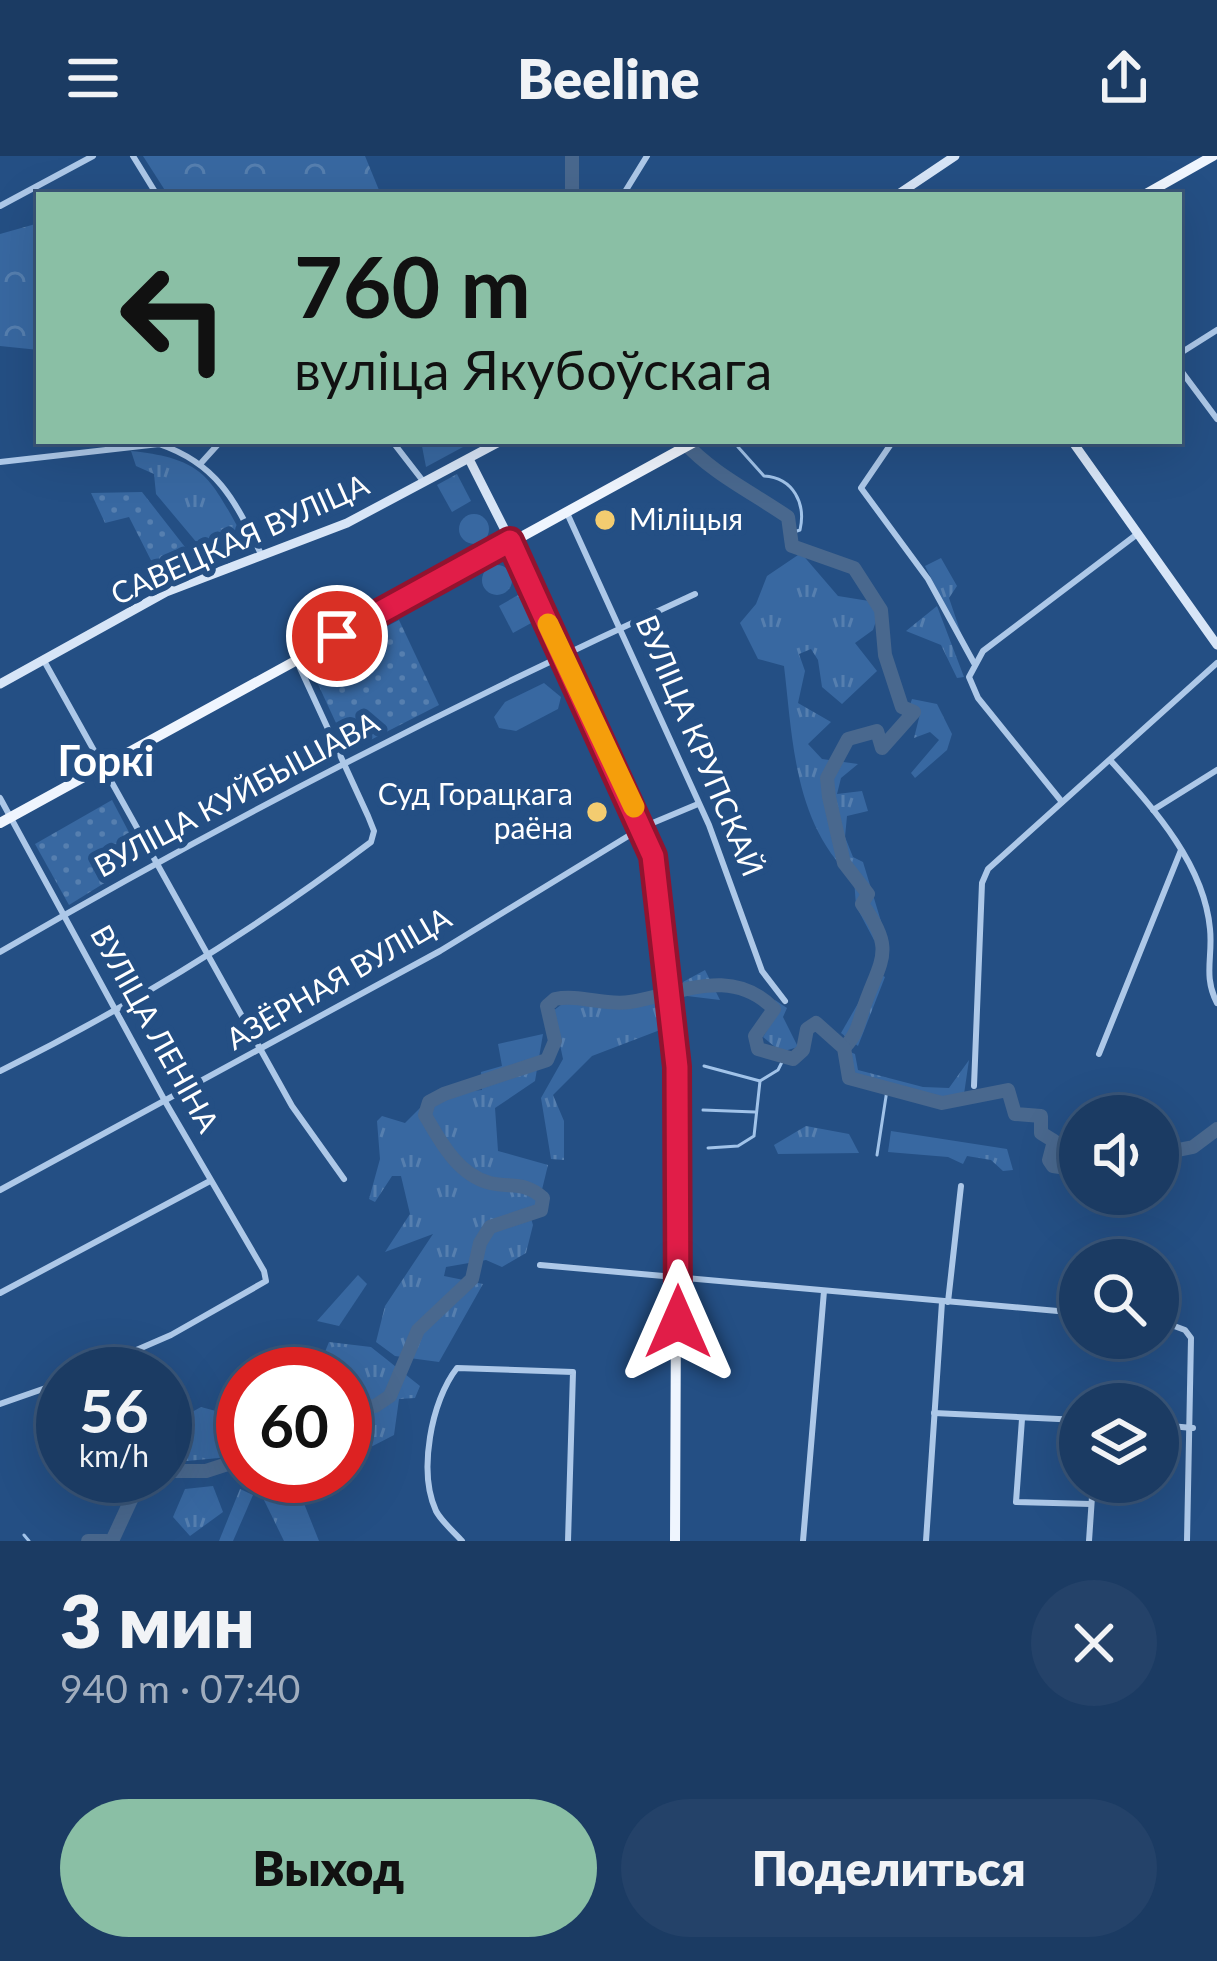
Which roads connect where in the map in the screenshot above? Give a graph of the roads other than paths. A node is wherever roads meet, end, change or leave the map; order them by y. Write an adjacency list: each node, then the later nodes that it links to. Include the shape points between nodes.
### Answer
1 (93, 156): 10 (street)
2 (133, 156): 6 (street)
3 (646, 156): 7 (street)
4 (955, 156): 8 (main road)
5 (1213, 156): 9 (main road)
6 (155, 192)
7 (624, 192)
8 (901, 192)
9 (1149, 192)
10 (0, 206)
11 (1217, 330): 12 (street)
12 (1182, 351)
13 (1182, 372): 14 (street)
14 (1217, 419)
15 (218, 444): 23 (street)
16 (394, 444): 24 (street)
17 (496, 444): 21 (main road, САВЕЦКАЯ ВУЛІЦА)
18 (690, 444): 25 (main road)
19 (891, 444): 35 (street, via 861,488 928,580)
20 (1074, 444): 26 (main road)
21 (469, 459): 24 (main road, САВЕЦКАЯ ВУЛІЦА); 27 (main road)
22 (0, 462): 23 (street, via 159,444)
23 (202, 462): 28 (street)
24 (424, 483): 28 (main road, САВЕЦКАЯ ВУЛІЦА)
25 (566, 510): 27 (main road); 30 (street, ВУЛІЦА КРУПСКАЙ)
26 (1139, 533): 31 (main road); 35 (street)
27 (510, 541): 32 (main road); 40 (main road)
28 (261, 554): 33 (main road, САВЕЦКАЯ ВУЛІЦА, via 166,592)
29 (695, 594): 30 (street, ВУЛІЦА КУЙБЫШАВА)
30 (622, 627): 32 (street, ВУЛІЦА КУЙБЫШАВА); 44 (street, ВУЛІЦА КРУПСКАЙ)
31 (1217, 645)
32 (563, 655): 39 (street, ВУЛІЦА КУЙБЫШАВА); 47 (main road)
33 (43, 659): 37 (main road, САВЕЦКАЯ ВУЛІЦА); 40 (street)
34 (1217, 663): 38 (street)
35 (974, 664): 43 (street, via 969,677 977,698)
36 (300, 668): 39 (street)
37 (0, 684)
38 (1110, 760): 43 (street); 45 (street)
39 (344, 766): 49 (street, ВУЛІЦА КУЙБЫШАВА); 52 (street, via 374,831 371,842)
40 (101, 767): 46 (main road); 49 (street)
41 (1217, 770): 45 (street)
42 (0, 798): 46 (street, ВУЛІЦА ЛЕНІНА)
43 (1062, 802): 59 (street, via 988,868 982,883)
44 (698, 804): 47 (street, АЗЁРНАЯ ВУЛІЦА); 53 (street, ВУЛІЦА КРУПСКАЙ, via 762,971)
45 (1154, 810): 48 (street)
46 (5, 820): 50 (street, ВУЛІЦА ЛЕНІНА)
47 (644, 827): 56 (street, АЗЁРНАЯ ВУЛІЦА); 66 (main road, via 677,1067)
48 (1181, 850): 54 (street, via 1210,929 1207,973); 57 (street)
49 (153, 863): 50 (street, ВУЛІЦА КУЙБЫШАВА); 52 (street)
50 (64, 915): 51 (street, ВУЛІЦА КУЙБЫШАВА); 55 (street, ВУЛІЦА ЛЕНІНА)
51 (0, 952)
52 (211, 957): 55 (street); 56 (street)
53 (785, 1001)
54 (1217, 1003)
55 (117, 1013): 58 (street); 60 (street, ВУЛІЦА ЛЕНІНА)
56 (264, 1050): 60 (street, АЗЁРНАЯ ВУЛІЦА); 61 (street)
57 (1099, 1054)
58 (0, 1072)
59 (974, 1086)
60 (166, 1103): 62 (street, ВУЛІЦА ЛЕНІНА); 64 (street, АЗЁРНАЯ ВУЛІЦА)
61 (344, 1179)
62 (210, 1181): 68 (street); 72 (street, ВУЛІЦА ЛЕНІНА, via 266,1281)
63 (961, 1186): 69 (street)
64 (0, 1190)
65 (540, 1265): 66 (street)
66 (679, 1278): 67 (street); 83 (main road)
67 (824, 1292): 69 (street); 84 (street)
68 (0, 1293)
69 (945, 1302): 70 (street); 75 (street)
70 (1059, 1311)
71 (1179, 1328): 79 (street, via 1192,1353)
72 (143, 1347)
73 (36, 1391): 74 (street)
74 (0, 1404)
75 (934, 1413): 76 (street); 85 (street)
76 (1022, 1419): 77 (street); 80 (street, via 1016,1502)
77 (1059, 1420)
78 (1179, 1427): 79 (street)
79 (1192, 1428): 87 (street)
80 (1091, 1504): 86 (street)
81 (462, 1541): 82 (street, via 434,1508 429,1463 433,1424 454,1371 572,1372)
82 (568, 1541)
83 (675, 1541)
84 (803, 1541)
85 (926, 1541)
86 (1089, 1541)
87 (1187, 1541)

